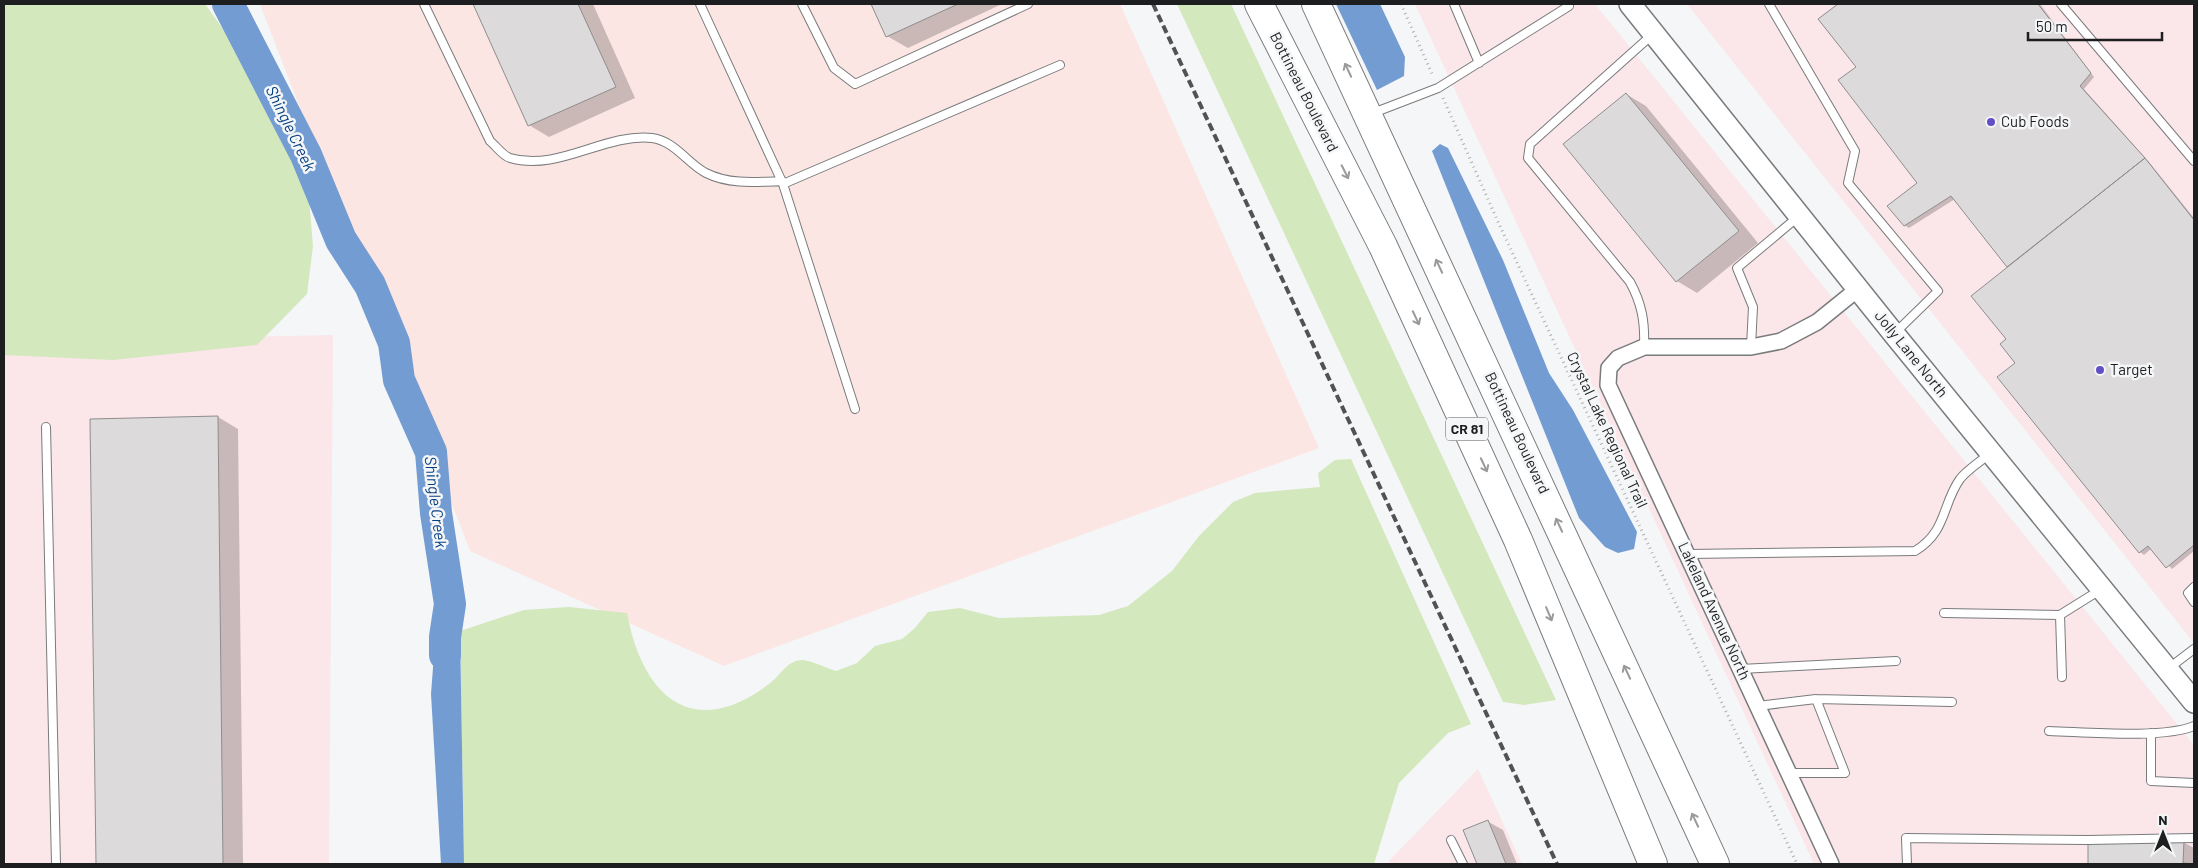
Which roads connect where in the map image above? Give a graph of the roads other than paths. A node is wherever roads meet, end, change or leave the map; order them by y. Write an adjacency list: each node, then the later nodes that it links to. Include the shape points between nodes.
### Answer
1 (424, 4): 17 (lane, via 490,141 508,158 537,161 622,139 654,138 680,151 706,173 741,183)
2 (700, 4): 17 (lane)
3 (802, 4): 4 (lane, via 834,68 855,84)
4 (1028, 4)
5 (1259, 4): 50 (highway, Bottineau Boulevard / CR 81, one-way to 50, via 1383,246 1514,531)
6 (1316, 4): 15 (highway, Bottineau Boulevard / CR 81, one-way to 6)
7 (1454, 4): 13 (lane)
8 (1570, 4): 13 (lane)
9 (1630, 4): 12 (street, Jolly Lane North)
10 (1769, 4): 20 (lane, via 1855,151 1848,183 1938,291)
11 (2061, 4): 16 (lane)
12 (1654, 33): 18 (street, Jolly Lane North); 21 (lane, via 1530,144 1528,158 1630,282 1641,302)
13 (1479, 63): 15 (lane, via 1438,88)
14 (1060, 65): 17 (lane)
15 (1369, 114): 51 (highway, Bottineau Boulevard / CR 81, one-way to 15)
16 (2194, 160)
17 (782, 182): 23 (lane)
18 (1799, 216): 19 (street, Jolly Lane North); 22 (lane, via 1737,268 1752,307)
19 (1859, 288): 20 (street, Jolly Lane North); 22 (street, via 1810,326 1781,341)
20 (1894, 334): 25 (street, Jolly Lane North)
21 (1644, 347): 22 (street); 26 (street, Lakeland Avenue North, via 1618,358 1609,368 1608,385)
22 (1751, 347)
23 (855, 409)
24 (46, 427): 48 (lane)
25 (1991, 453): 26 (lane, via 1961,478 1935,534 1915,551); 28 (street, Jolly Lane North)
26 (1687, 554): 34 (street, Lakeland Avenue North)
27 (2194, 587): 29 (lane, via 2188,593)
28 (2101, 588): 31 (lane); 35 (street, Jolly Lane North)
29 (2194, 602)
30 (1944, 612): 31 (lane)
31 (2060, 615): 36 (lane)
32 (2194, 650): 35 (lane)
33 (1896, 661): 34 (lane)
34 (1740, 669): 40 (street, Lakeland Avenue North)
35 (2167, 669): 39 (street, Jolly Lane North)
36 (2062, 676)
37 (1816, 699): 38 (lane); 40 (lane); 44 (lane, via 1845,773)
38 (1952, 702)
39 (2194, 702)
40 (1758, 706): 44 (street, Lakeland Avenue North)
41 (2194, 726): 43 (lane, via 2182,731)
42 (2049, 731): 43 (lane)
43 (2151, 733): 45 (lane, via 2151,781)
44 (1790, 773): 52 (street, Lakeland Avenue North)
45 (2194, 783)
46 (2194, 838): 53 (lane, via 1906,838)
47 (1451, 840): 49 (lane)
48 (56, 864)
49 (1463, 864)
50 (1654, 864)
51 (1715, 864)
52 (1831, 864)
53 (1907, 864)

